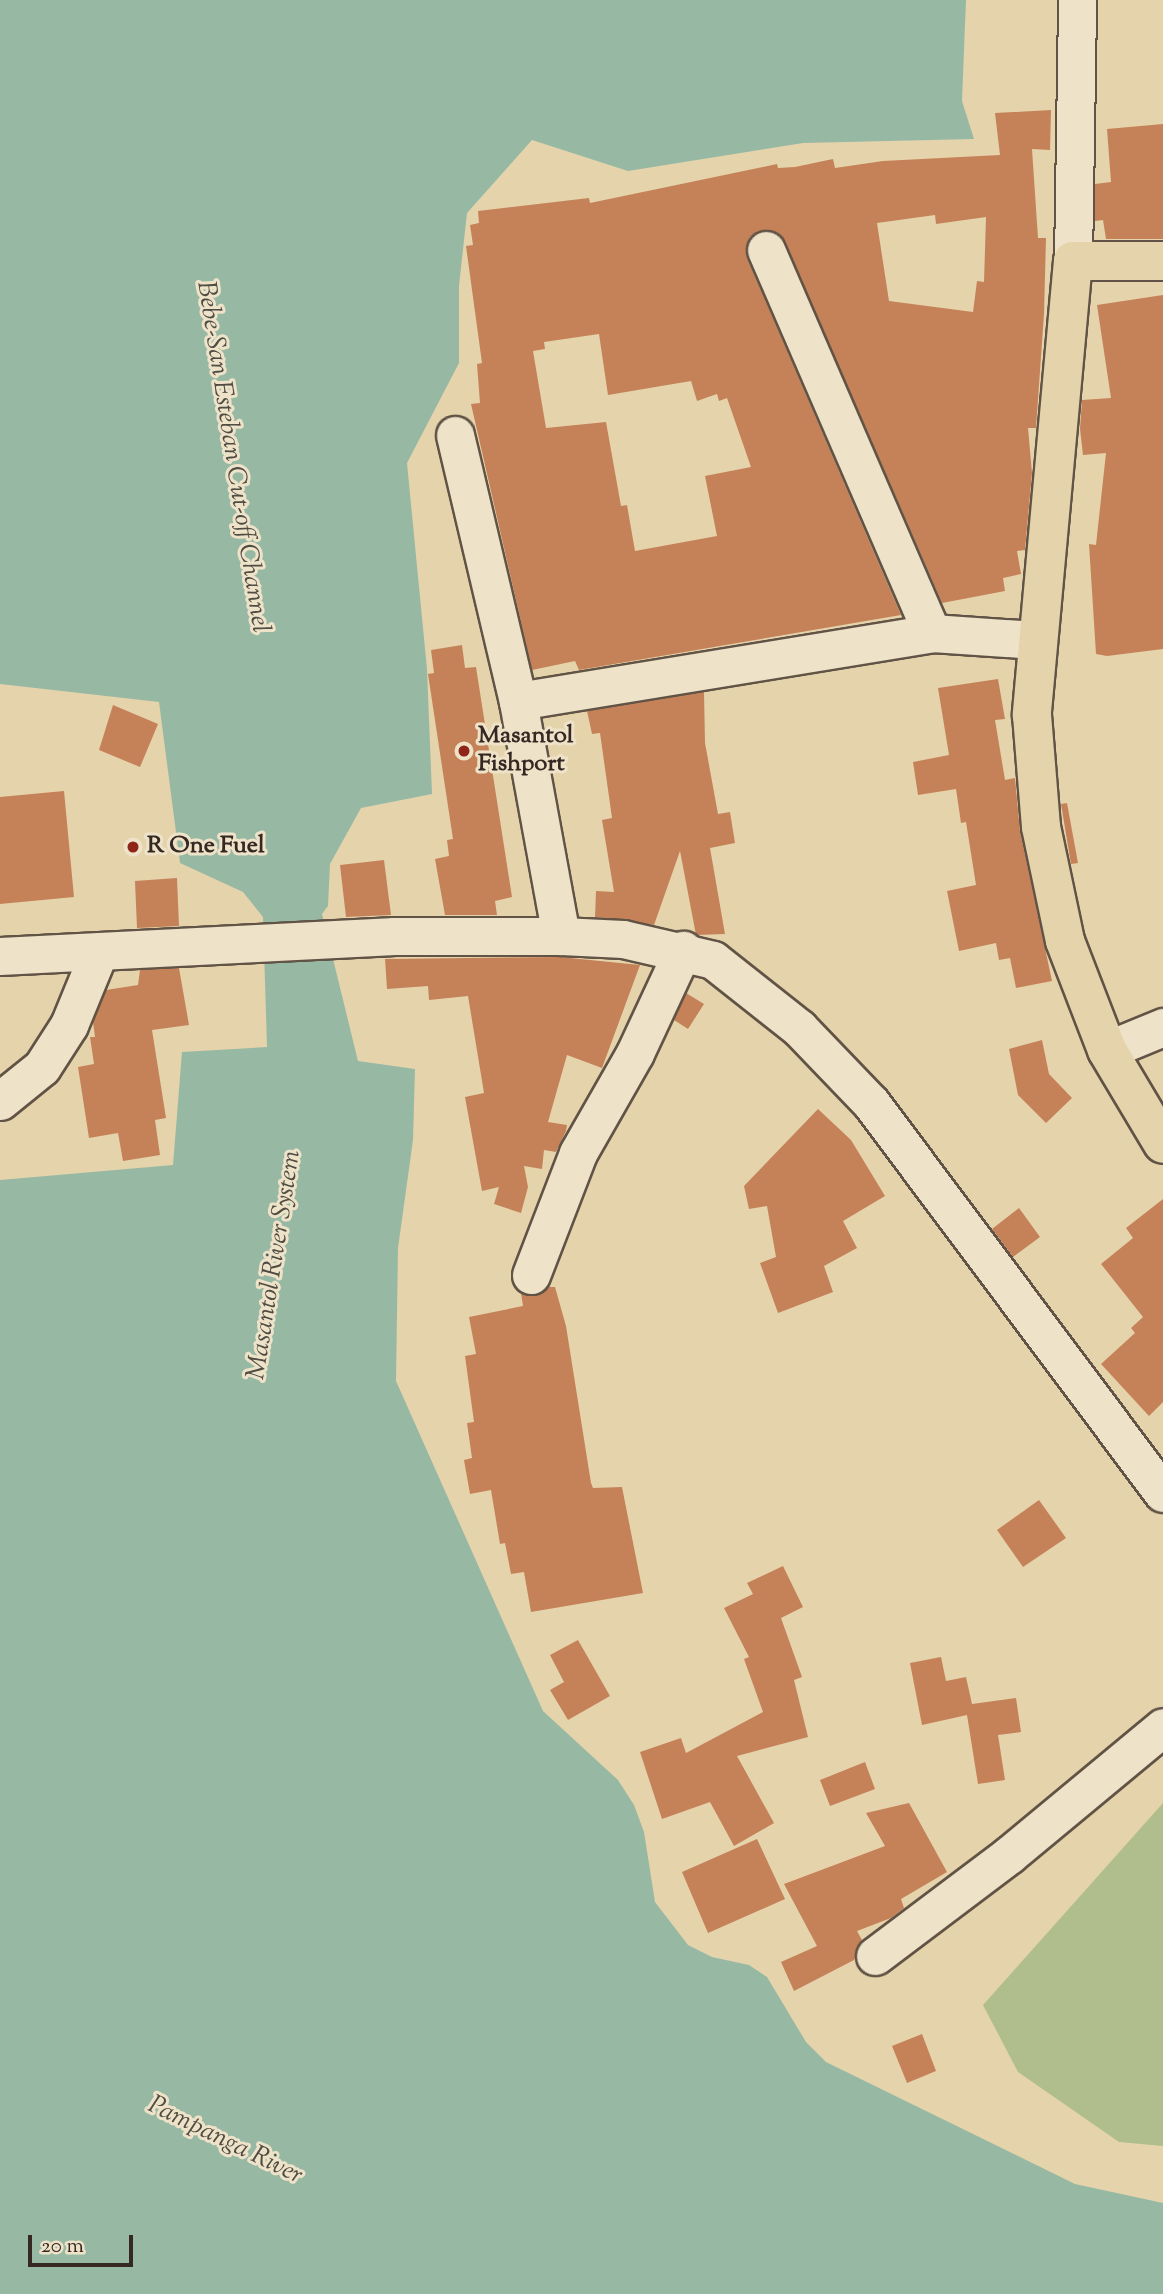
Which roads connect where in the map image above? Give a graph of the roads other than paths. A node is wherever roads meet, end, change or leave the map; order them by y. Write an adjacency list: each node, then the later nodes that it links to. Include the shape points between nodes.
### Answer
1 (1077, 0): 3 (street)
2 (766, 250): 6 (street)
3 (1073, 261): 4 (main road); 7 (main road)
4 (1163, 261)
5 (455, 435): 8 (street)
6 (932, 633): 7 (street); 8 (street)
7 (1036, 640): 14 (main road, via 1032,715 1041,827 1065,941)
8 (518, 701): 9 (street)
9 (561, 936): 10 (street, via 624,939); 11 (street, via 394,936)
10 (683, 950): 17 (street, via 635,1053 578,1153); 18 (street, via 713,960 799,1028 871,1102)
11 (99, 952): 12 (street); 15 (street, via 69,1025 42,1067)
12 (0, 956)
13 (1163, 1027): 14 (street)
14 (1107, 1050): 16 (main road)
15 (0, 1101)
16 (1163, 1144)
17 (531, 1275)
18 (1163, 1493)
19 (1163, 1727): 20 (street, via 1009,1855)
20 (875, 1955)

